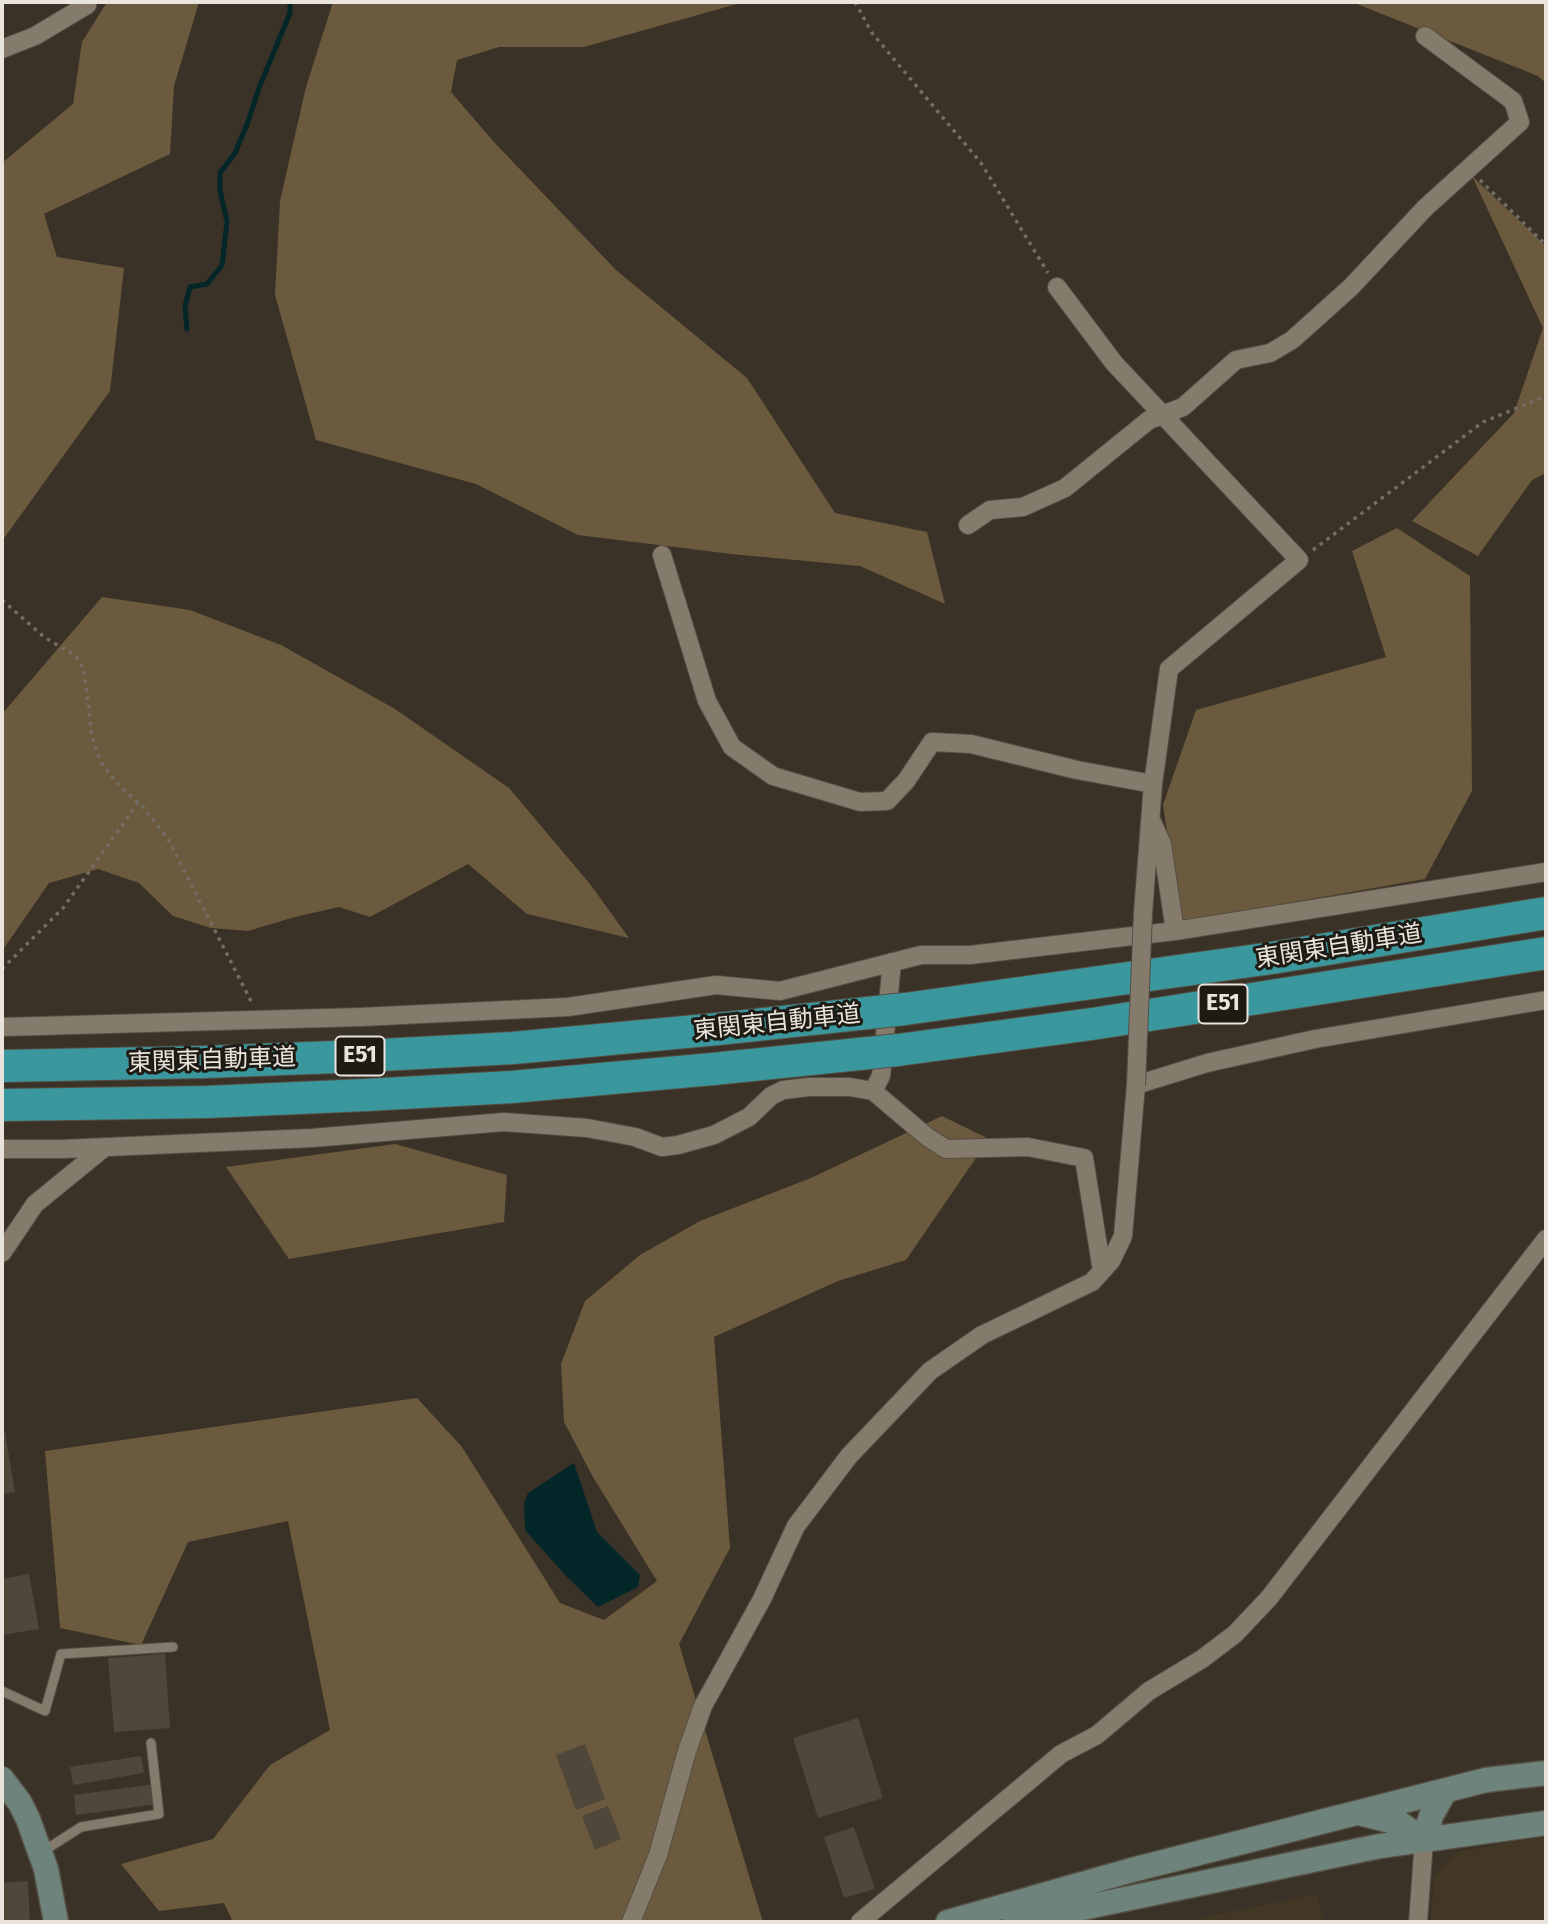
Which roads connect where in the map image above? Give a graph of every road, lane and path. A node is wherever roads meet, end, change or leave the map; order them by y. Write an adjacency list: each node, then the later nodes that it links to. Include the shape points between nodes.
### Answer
1 (855, 2): 7 (path, via 872,33 981,163)
2 (87, 5): 4 (street, via 35,36)
3 (1425, 36): 5 (street, via 1513,101 1520,121)
4 (2, 49)
5 (1468, 168): 6 (path); 9 (street, via 1292,340 1270,354 1236,360 1182,407)
6 (1546, 245)
7 (1057, 287): 9 (street, via 1114,363)
8 (1546, 396): 12 (path, via 1483,422)
9 (1164, 414): 10 (street, via 1149,420 1065,488 1023,507 990,510); 12 (street)
10 (968, 525)
11 (662, 555): 14 (street, via 707,701 732,747 773,776 860,802 887,801 932,742 971,744)
12 (1299, 560): 14 (street, via 1169,669)
13 (2, 600): 15 (path, via 44,637 76,656 84,670 92,737 100,761)
14 (1153, 784): 16 (street)
15 (138, 803): 22 (path, via 63,908); 24 (path, via 168,839 250,996)
16 (1151, 819): 19 (street, via 1163,844); 27 (street, bridge)
17 (1546, 872): 19 (street)
18 (1546, 913): 26 (highway, 東関東自動車道 / E51, bridge, via 1272,958 905,1009 718,1029 430,1053)
19 (1175, 931): 21 (street)
20 (1546, 953): 29 (highway, 東関東自動車道 / E51, bridge, via 1092,1024 713,1069 366,1095)
21 (892, 962): 24 (street, via 780,991 716,985 568,1007); 28 (street, via 881,1076)
22 (2, 969)
23 (1546, 1000): 27 (street, via 1315,1039 1207,1063)
24 (258, 1020): 25 (street)
25 (2, 1027)
26 (2, 1066)
27 (1136, 1085): 34 (street, via 1123,1236)
28 (873, 1091): 30 (street, via 850,1087 783,1090 749,1117 715,1135 677,1146 662,1147 587,1128 504,1122 312,1138); 34 (street, via 946,1149 1028,1147 1084,1158)
29 (2, 1105)
30 (105, 1147): 31 (street); 33 (street, via 35,1204)
31 (2, 1149)
32 (1546, 1239): 47 (street, via 1269,1598 1234,1634 1149,1691 1097,1735 1061,1754)
33 (2, 1253)
34 (1102, 1271): 46 (street, via 1092,1282 982,1335 930,1371 849,1456 796,1526 703,1706 658,1855)
35 (173, 1647): 36 (lane, via 61,1654 45,1711)
36 (2, 1691)
37 (151, 1743): 44 (lane, via 159,1814 81,1827)
38 (1546, 1773): 40 (street, via 1486,1780)
39 (2, 1779): 44 (street, via 20,1803)
40 (1445, 1791): 41 (street); 43 (street)
41 (1357, 1813): 43 (street, via 1399,1823); 48 (street)
42 (1546, 1823): 43 (street)
43 (1424, 1840): 49 (street); 50 (street)
44 (40, 1853): 45 (street)
45 (56, 1922)
46 (631, 1922)
47 (860, 1922)
48 (948, 1922)
49 (1015, 1922)
50 (1418, 1922)

